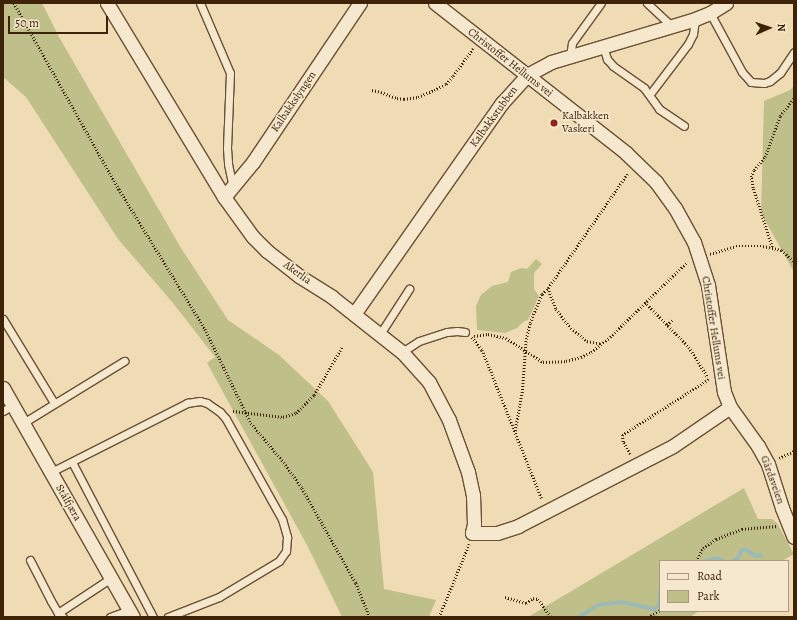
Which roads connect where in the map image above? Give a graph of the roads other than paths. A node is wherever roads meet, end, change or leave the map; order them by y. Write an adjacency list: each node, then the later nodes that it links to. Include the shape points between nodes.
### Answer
1 (106, 3): 18 (street, Akerlia)
2 (200, 3): 17 (lane, via 230,74 227,148 228,169)
3 (360, 3): 17 (street, Kalbakkslyngen, via 253,162)
4 (434, 3): 14 (street, Christoffer Hellums vei)
5 (601, 3): 13 (lane, via 572,43)
6 (647, 3): 10 (lane)
7 (726, 3): 8 (street, Kalbakkstubben)
8 (710, 13): 9 (street, Kalbakkstubben); 12 (lane, via 742,72 751,82 770,81 780,73)
9 (695, 19): 10 (street, Kalbakkstubben); 15 (lane, via 693,34 688,44)
10 (672, 26): 11 (street, Kalbakkstubben)
11 (602, 46): 13 (street, Kalbakkstubben); 15 (lane, via 613,66)
12 (794, 52)
13 (570, 56): 14 (street, Kalbakkstubben, via 551,62)
14 (527, 76): 20 (street, Kalbakkstubben, via 502,103); 28 (street, Christoffer Hellums vei, via 635,161 656,182 686,224 699,255 711,297 714,376)
15 (650, 94): 16 (lane, via 659,108)
16 (684, 126)
17 (233, 187): 18 (street, Kalbakkslyngen)
18 (224, 198): 20 (street, Akerlia, via 267,251)
19 (409, 289): 23 (lane)
20 (354, 314): 23 (street, Akerlia)
21 (3, 319): 27 (lane)
22 (465, 332): 24 (lane, via 447,332 419,341)
23 (380, 334): 24 (street, Akerlia)
24 (402, 352): 28 (street, Akerlia, via 429,382 443,406 456,439 468,472 473,496 472,533 488,534 508,530 547,511 673,446)
25 (124, 361): 27 (lane)
26 (3, 388): 29 (street, Stålfjæra)
27 (54, 403): 30 (lane)
28 (730, 407): 33 (street, Gårdsveien, via 768,464)
29 (8, 408): 30 (street, Stålfjæra)
30 (23, 423): 32 (street, Stålfjæra)
31 (72, 462): 32 (lane); 39 (lane); 40 (lane, via 187,403 207,403 220,412 230,426 282,519 287,545 283,556 272,565 219,597)
32 (51, 472): 35 (street, Stålfjæra)
33 (794, 537)
34 (30, 560): 37 (lane)
35 (111, 578): 36 (street, Stålfjæra); 37 (lane)
36 (131, 614): 38 (lane)
37 (60, 615)
38 (110, 617)
39 (153, 617)
40 (168, 617)

